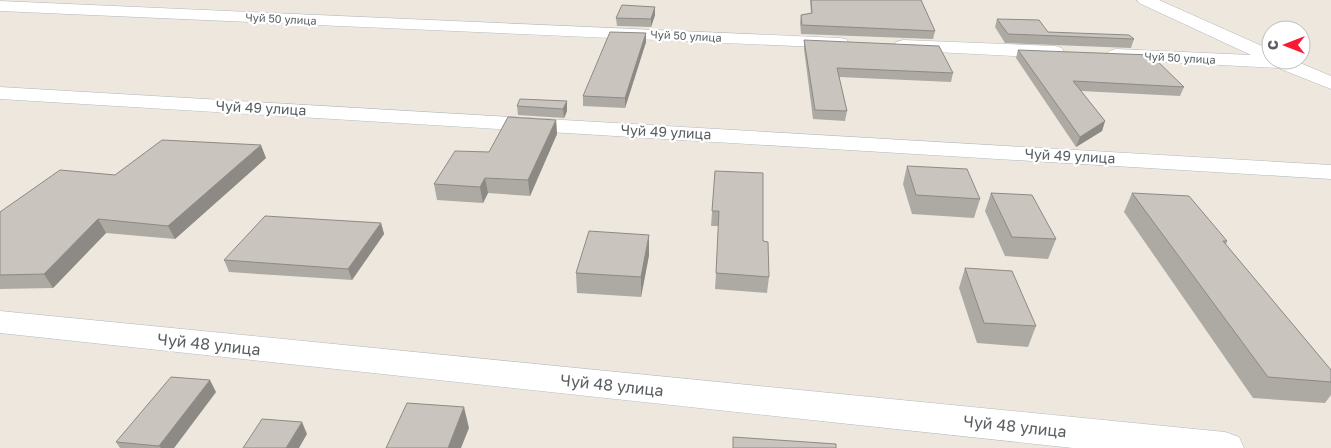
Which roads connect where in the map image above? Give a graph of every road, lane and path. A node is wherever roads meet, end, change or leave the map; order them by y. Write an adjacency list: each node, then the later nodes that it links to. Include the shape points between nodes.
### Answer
1 (6, 0): 3 (street)
2 (1144, 0): 7 (street)
3 (0, 4): 4 (street, Чуй 50 улица)
4 (854, 44)
5 (884, 45): 6 (street)
6 (1073, 53)
7 (1261, 53)
8 (1103, 54): 9 (street, Чуй 50 улица)
9 (1261, 59)
10 (1300, 70): 11 (street)
11 (1331, 83)
12 (0, 93): 13 (street, Чуй 49 улица)
13 (1331, 172)
14 (0, 322): 15 (street, Чуй 48 улица)
15 (1224, 448)

